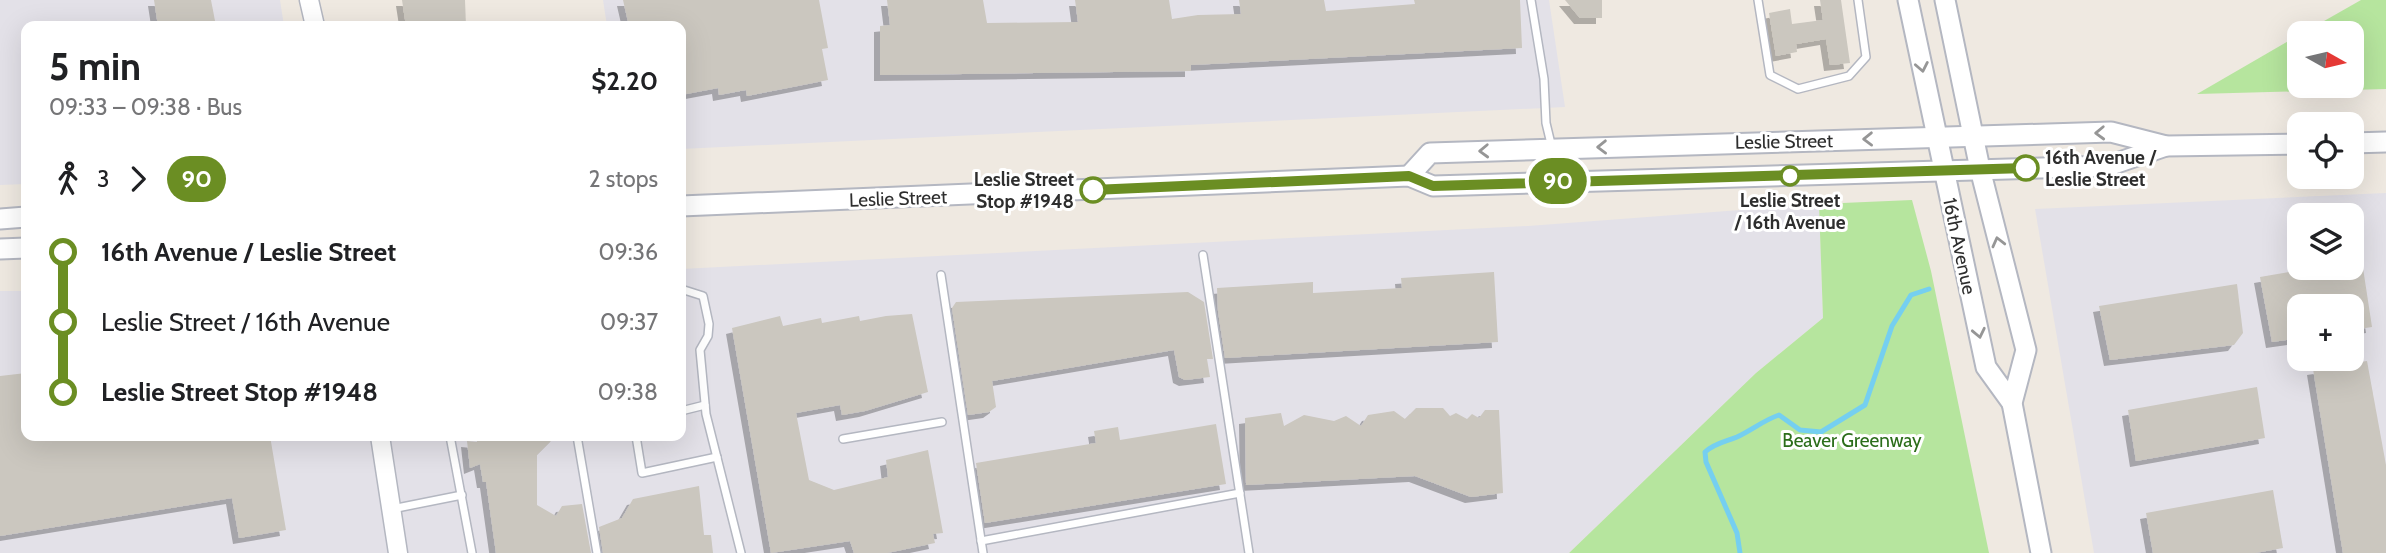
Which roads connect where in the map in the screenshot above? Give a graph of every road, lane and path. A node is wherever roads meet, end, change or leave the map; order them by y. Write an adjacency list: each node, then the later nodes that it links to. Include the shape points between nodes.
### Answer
1 (309, 0): 7 (street)
2 (1531, 0): 14 (lane)
3 (1758, 0): 4 (lane, via 1770,75 1798,89 1849,76 1866,57)
4 (1858, 0)
5 (1908, 0): 8 (main road, 16th Avenue, one-way to 8)
6 (1945, 0): 9 (main road, 16th Avenue)
7 (314, 21)
8 (1936, 138): 9 (main road, Leslie Street); 14 (main road, Leslie Street, one-way to 14); 16 (main road, 16th Avenue)
9 (1974, 138): 13 (main road, Leslie Street, one-way to 9, via 2111,132); 15 (main road, 16th Avenue)
10 (2386, 142): 11 (main road)
11 (2364, 143)
12 (2287, 144): 13 (main road, Leslie Street)
13 (2166, 146): 15 (main road, Leslie Street, via 2108,166)
14 (1552, 148): 17 (main road, Leslie Street, one-way to 17, via 1430,153)
15 (1980, 169): 16 (main road, Leslie Street); 26 (main road, 16th Avenue, one-way to 15, via 2026,350)
16 (1944, 171): 17 (main road, Leslie Street, via 1433,186); 26 (main road, 16th Avenue, one-way to 26, via 1986,367)
17 (1409, 176): 18 (main road, Leslie Street)
18 (686, 206)
19 (21, 217): 20 (main road)
20 (0, 219)
21 (21, 248): 22 (main road)
22 (0, 249)
23 (1203, 255): 36 (lane)
24 (941, 275): 39 (lane)
25 (686, 291): 27 (lane, via 702,296 709,324 700,350)
26 (2012, 403): 46 (main road, 16th Avenue)
27 (705, 405): 28 (lane); 35 (lane)
28 (686, 410)
29 (942, 422): 30 (lane)
30 (843, 439)
31 (381, 441): 38 (street)
32 (451, 441): 37 (lane)
33 (579, 441): 42 (lane)
34 (637, 441): 35 (lane, via 642,473)
35 (717, 457): 43 (lane)
36 (1240, 493): 39 (lane); 45 (lane)
37 (462, 495): 38 (lane); 41 (lane)
38 (391, 509): 40 (street)
39 (982, 541): 44 (lane)
40 (398, 553)
41 (472, 553)
42 (597, 553)
43 (741, 553)
44 (983, 553)
45 (1249, 553)
46 (2041, 553)

